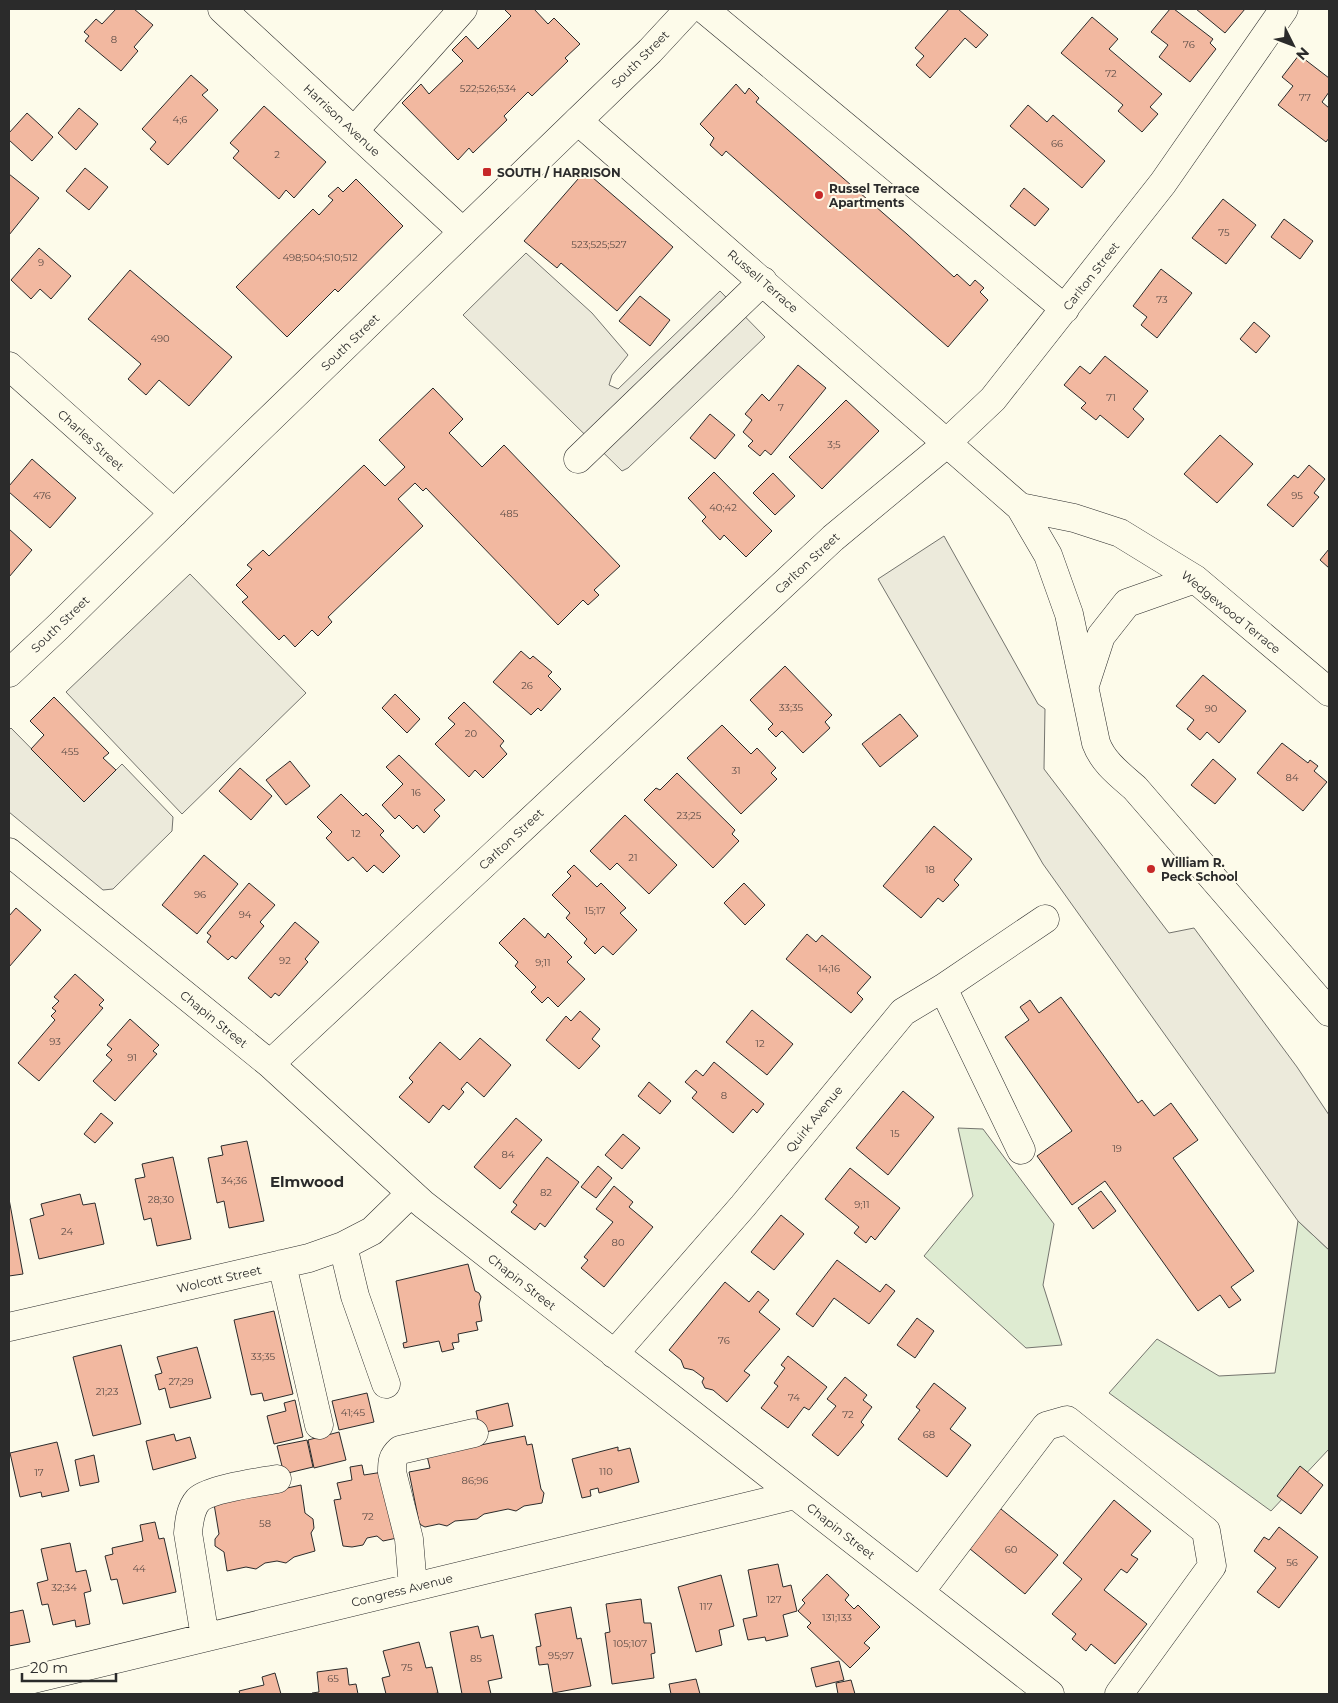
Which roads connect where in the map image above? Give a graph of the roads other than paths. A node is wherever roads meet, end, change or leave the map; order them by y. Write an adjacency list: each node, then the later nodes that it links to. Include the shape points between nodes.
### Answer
1 (222, 9): 7 (street, Harrison Avenue)
2 (463, 9): 7 (street)
3 (689, 9): 6 (street, South Street)
4 (704, 9): 10 (street)
5 (1284, 9): 10 (street, Carlton Street, via 1163,183)
6 (578, 121): 8 (street, South Street); 9 (street, Russell Terrace)
7 (354, 131): 8 (street, Harrison Avenue)
8 (463, 232): 15 (street, South Street)
9 (763, 281): 12 (street, Russell Terrace); 13 (street)
10 (1065, 309): 12 (street, Carlton Street, via 993,400)
11 (9, 366): 15 (street, Charles Street)
12 (947, 442): 14 (street); 24 (street, Carlton Street, via 833,538)
13 (578, 459)
14 (1020, 507): 16 (street, Wedgewood Terrace, via 1074,518 1120,533); 18 (street, via 1048,555 1069,614)
15 (174, 513): 17 (street, South Street)
16 (1195, 579): 18 (street, via 1127,603 1101,636); 19 (street, Wedgewood Terrace)
17 (9, 673)
18 (1084, 686): 23 (street, via 1101,756 1135,788)
19 (1329, 692)
20 (9, 852): 24 (street, Chapin Street)
21 (1046, 919): 22 (street, Quirk Avenue)
22 (943, 988): 25 (street); 30 (street, Quirk Avenue, via 904,1012 743,1206)
23 (1329, 1012)
24 (270, 1064): 26 (street, Chapin Street)
25 (1021, 1150)
26 (412, 1193): 27 (street, Wolcott Street, via 372,1231); 30 (street, Chapin Street)
27 (343, 1246): 28 (street, Wolcott Street); 31 (street)
28 (282, 1264): 29 (street, Wolcott Street); 32 (street)
29 (9, 1327)
30 (614, 1354): 35 (street, Chapin Street)
31 (386, 1384)
32 (319, 1425)
33 (474, 1433): 36 (street, via 400,1450 392,1461 409,1539)
34 (277, 1479): 38 (street, via 209,1493 198,1500 189,1517 188,1533)
35 (795, 1495): 36 (street, Congress Avenue); 37 (street, Chapin Street)
36 (413, 1587): 38 (street, Congress Avenue)
37 (920, 1592): 40 (street, Chapin Street); 41 (street, via 1046,1426 1067,1420 1206,1531 1212,1566)
38 (205, 1637): 39 (street, Congress Avenue)
39 (9, 1685)
40 (1050, 1694)
41 (1119, 1694)

